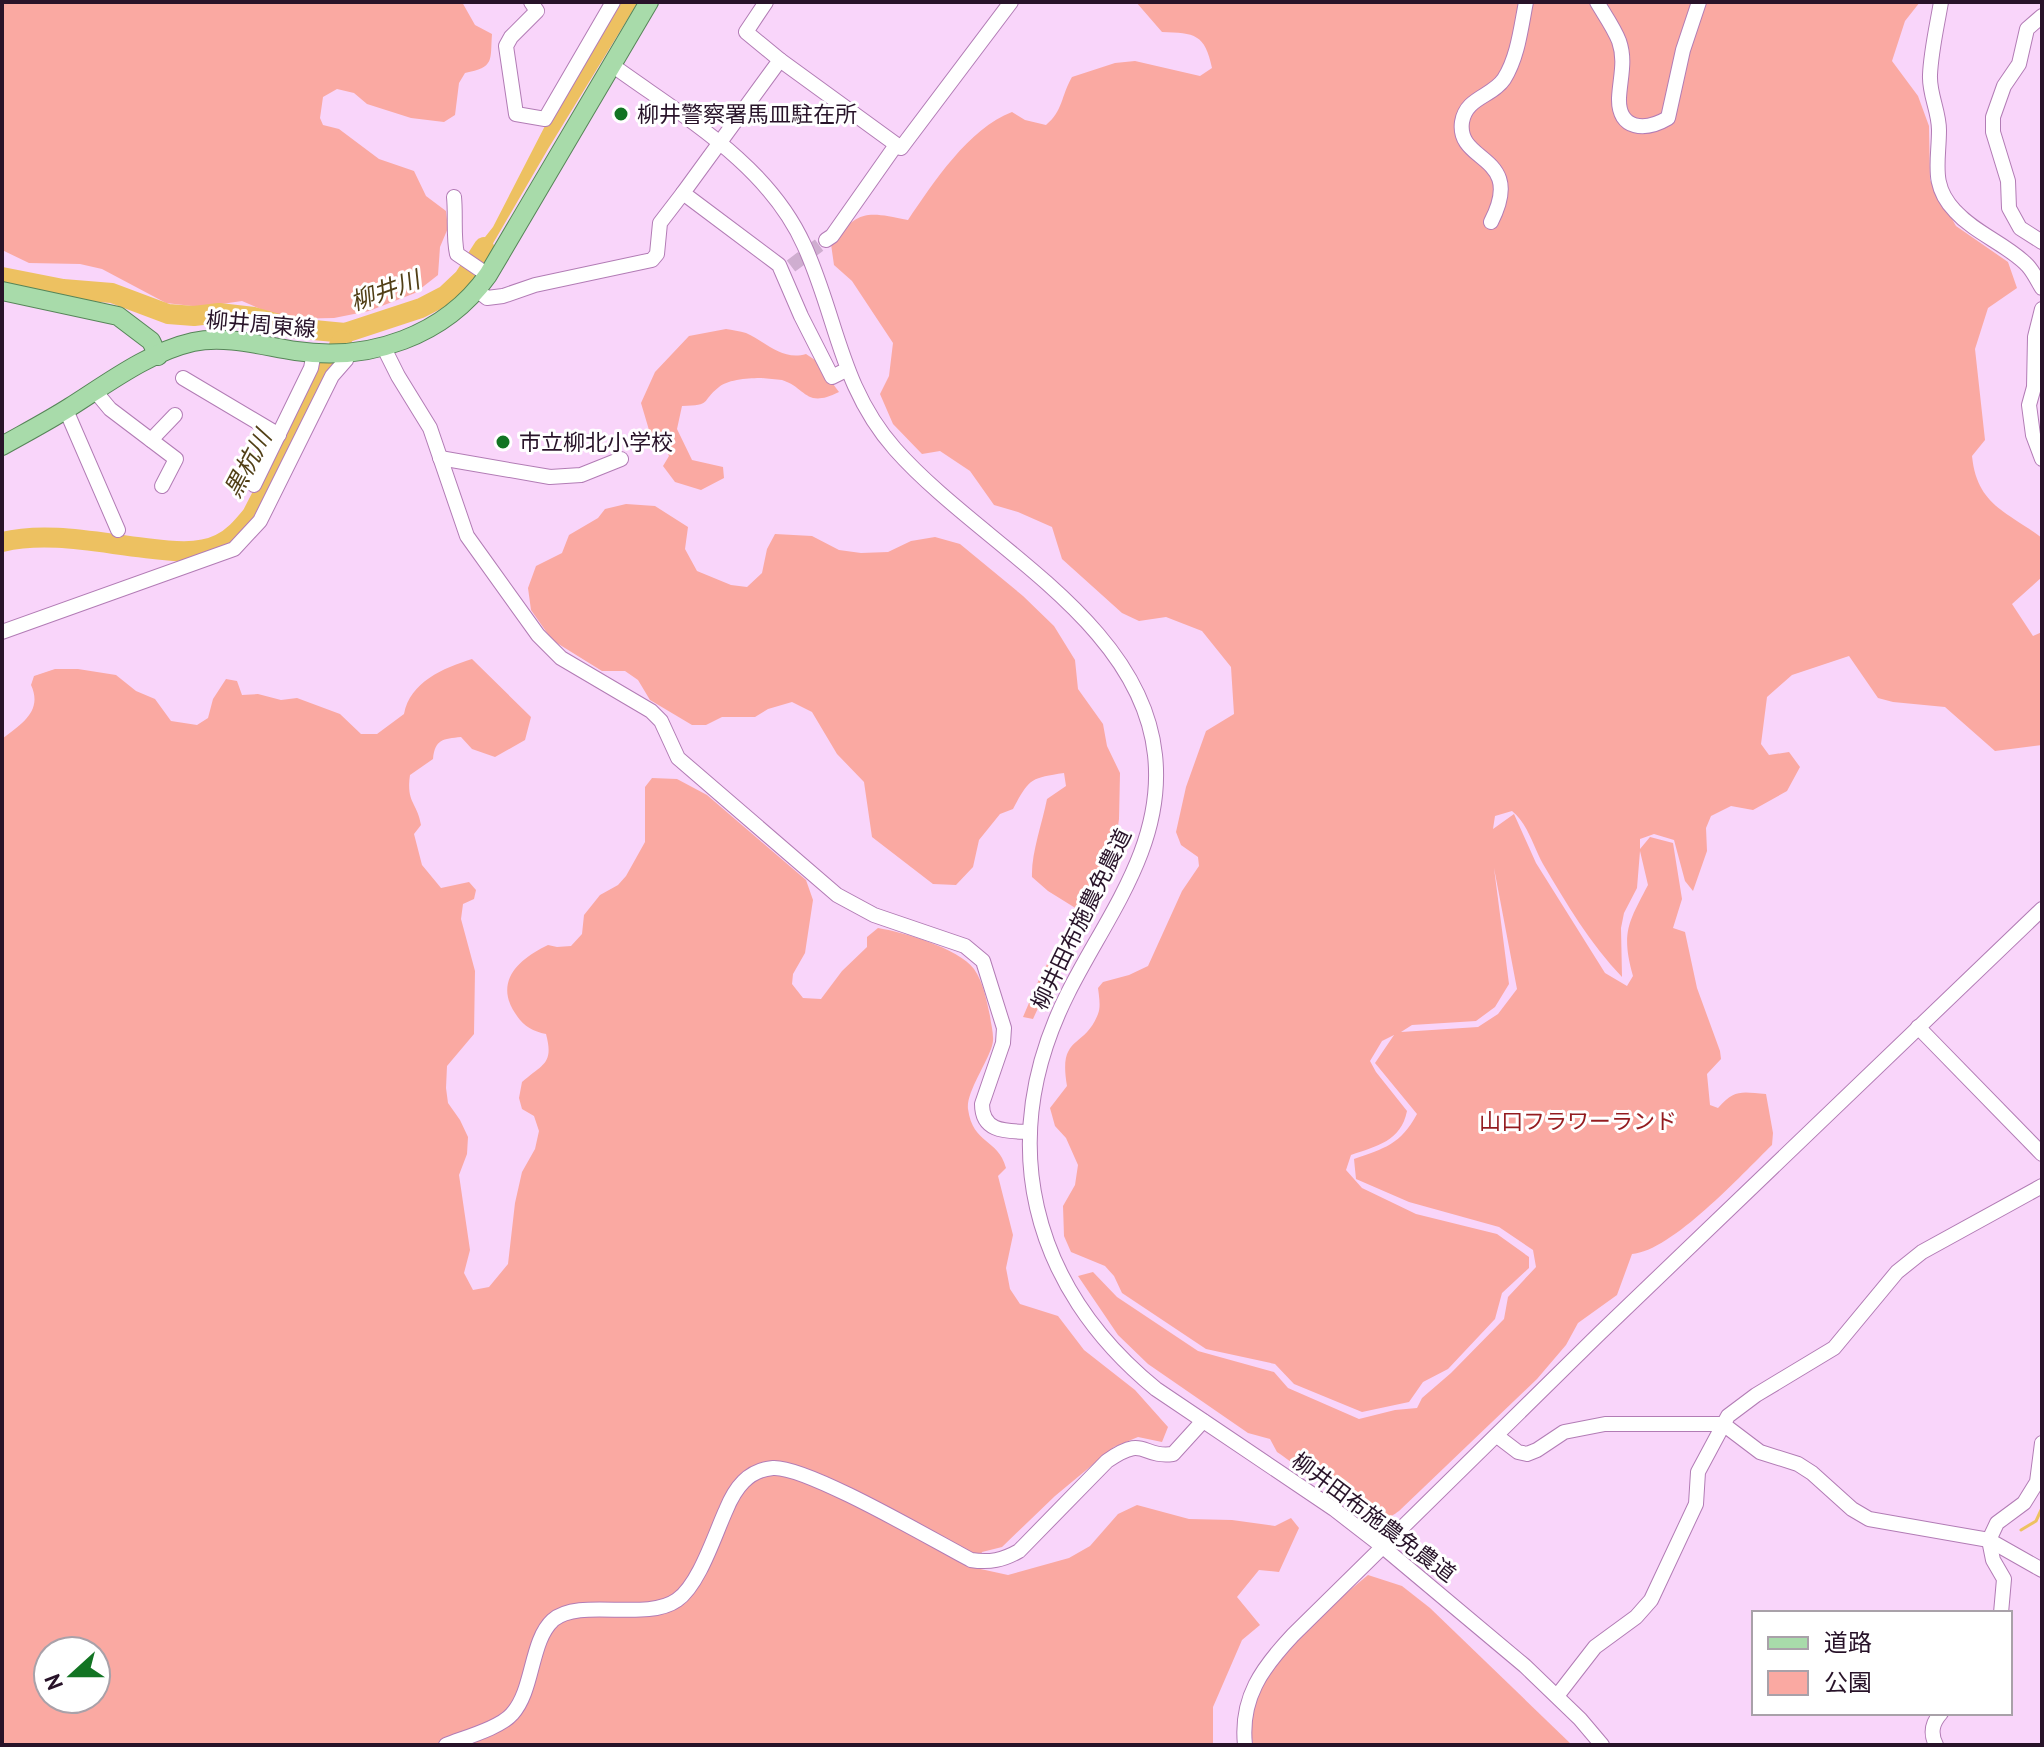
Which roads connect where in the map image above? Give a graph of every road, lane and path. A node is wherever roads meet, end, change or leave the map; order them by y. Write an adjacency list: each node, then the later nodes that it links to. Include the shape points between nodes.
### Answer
1 (531, 2): 2 (street, via 537,11 506,46 516,114 545,119)
2 (613, 2)
3 (649, 2): 12 (main road, 柳井周東線)
4 (766, 2): 11 (street, via 746,32)
5 (1011, 2): 14 (street, via 901,148)
6 (1526, 2): 17 (street, via 1516,52 1503,81 1467,106 1461,124 1473,151 1499,174 1502,202)
7 (1597, 2): 8 (street, via 1619,42 1624,68 1619,101 1627,122 1637,128 1668,118)
8 (1699, 2)
9 (1941, 2): 21 (street, via 1930,76 1939,129 1938,180 1955,211 2023,261)
10 (2042, 16): 19 (street, via 2027,29 2019,64 1993,117 1993,132 2008,181 2009,208 2020,228)
11 (780, 60): 13 (street); 14 (street)
12 (612, 65): 13 (street, 柳井田布施農免農道); 20 (main road, 柳井周東線)
13 (719, 144): 15 (street); 28 (street, 柳井田布施農免農道, via 764,185 804,244)
14 (896, 145): 18 (street)
15 (683, 193): 20 (street, via 660,223 652,260 487,298); 28 (street, via 788,270 801,316 832,377)
16 (454, 197): 20 (street, via 457,254)
17 (1491, 222)
18 (826, 240)
19 (2042, 242)
20 (483, 279): 24 (main road, 柳井周東線, via 439,324)
21 (2042, 288)
22 (2, 291): 27 (main road, via 118,316 151,341)
23 (2042, 309): 38 (street, via 2029,405)
24 (383, 346): 25 (main road, 柳井周東線); 36 (street, via 430,428)
25 (346, 353): 26 (main road, 柳井周東線); 42 (street, via 260,521 234,549)
26 (319, 354): 27 (main road, 柳井周東線, via 215,340 193,342); 33 (street)
27 (158, 356): 30 (main road, 柳井周東線)
28 (846, 370): 45 (street, 柳井田布施農免農道, via 862,403 902,457 1110,646 1134,683 1152,733 1156,779 1148,836 1046,1040)
29 (183, 378): 33 (street)
30 (95, 391): 31 (main road, 柳井周東線); 34 (street)
31 (66, 410): 35 (main road, 柳井周東線); 41 (street)
32 (175, 415): 34 (street)
33 (279, 435): 39 (street)
34 (151, 440): 40 (street, via 176,459)
35 (2, 446)
36 (440, 458): 37 (street, via 550,477 581,475); 45 (street, via 467,536 551,651 651,711 678,758 837,895 874,915 977,953 1004,1028 982,1114 993,1128)
37 (621, 459)
38 (2042, 459)
39 (254, 485)
40 (162, 486)
41 (118, 530)
42 (2, 632)
43 (2042, 909): 44 (street)
44 (1918, 1027): 46 (street); 50 (street)
45 (1030, 1132): 48 (street, 柳井田布施農免農道, via 1040,1220 1070,1294 1116,1355)
46 (2042, 1154)
47 (2042, 1186): 49 (street, via 1922,1252 1897,1272 1834,1348 1756,1395)
48 (1203, 1421): 53 (street, 柳井田布施農免農道); 58 (street, via 1173,1454 1143,1447 1120,1452 1019,1551 988,1562 971,1560 788,1468 752,1473 728,1504 682,1598 654,1609 571,1612 555,1618 546,1628 511,1716)
49 (1723, 1424): 50 (street, via 1605,1424 1564,1432 1527,1454); 52 (street, via 1760,1452 1812,1473 1869,1519); 56 (street, via 1698,1472 1696,1504 1651,1600 1595,1647)
50 (1497, 1436): 53 (street)
51 (2042, 1443): 52 (street, via 2037,1482 2024,1503 1997,1523)
52 (1989, 1540): 54 (street); 55 (street, via 2004,1579)
53 (1383, 1547): 56 (street, 柳井田布施農免農道); 59 (street, via 1260,1674 1246,1705)
54 (2042, 1570)
55 (2001, 1611)
56 (1557, 1696): 60 (street, 柳井田布施農免農道)
57 (1939, 1715): 61 (street, via 1932,1731)
58 (446, 1745)
59 (1245, 1745)
60 (1602, 1745)
61 (1936, 1745)

